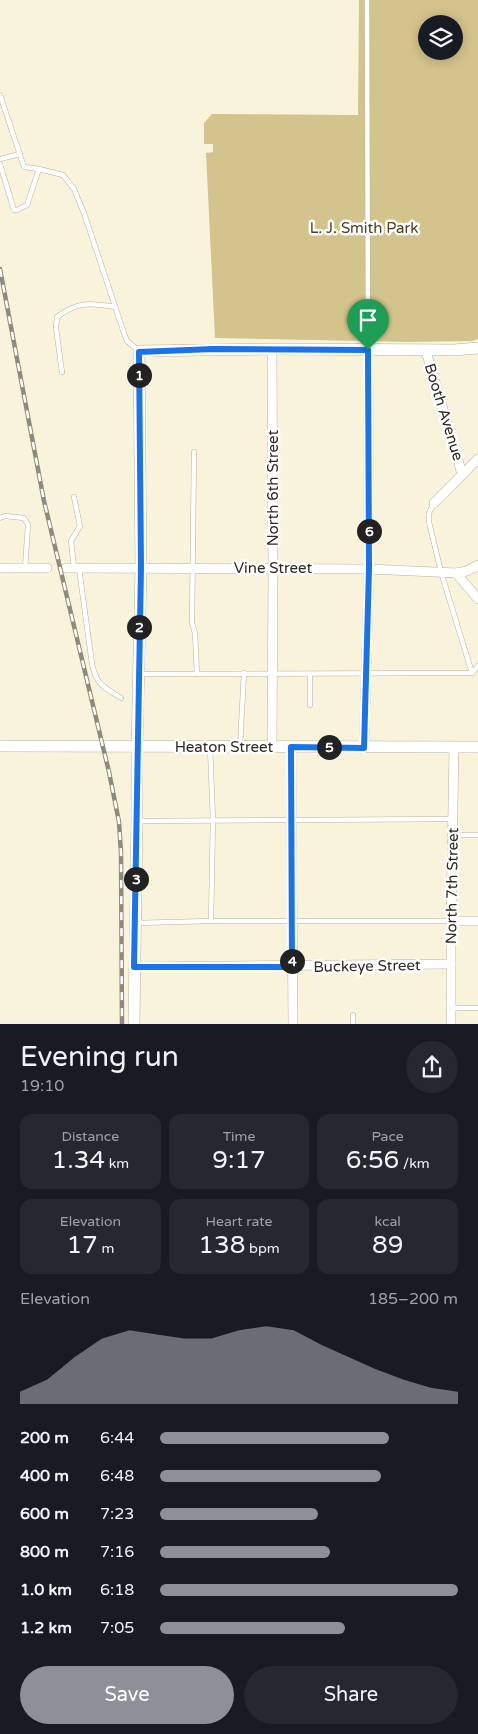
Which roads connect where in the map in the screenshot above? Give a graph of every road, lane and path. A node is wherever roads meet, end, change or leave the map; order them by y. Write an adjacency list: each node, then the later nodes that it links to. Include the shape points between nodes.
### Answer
1 (367, 0): 10 (lane)
2 (0, 95): 3 (lane)
3 (20, 154): 4 (lane); 6 (lane, via 24,167)
4 (0, 159)
5 (0, 164): 6 (lane, via 14,210 27,205)
6 (39, 168): 7 (lane, via 63,176 74,189)
7 (115, 307): 12 (lane, via 127,341); 13 (lane, via 81,304 67,309 58,317 56,328)
8 (478, 348): 11 (street)
9 (272, 349): 10 (street); 12 (street); 27 (street, North 6th Street)
10 (368, 350): 11 (street); 28 (street)
11 (426, 350): 16 (street, Booth Avenue)
12 (139, 352): 21 (street)
13 (62, 372)
14 (194, 452): 26 (lane)
15 (478, 459): 16 (street)
16 (462, 474): 18 (street)
17 (74, 497): 25 (lane, via 80,526 71,541)
18 (434, 503): 29 (lane, via 429,512 430,522)
19 (0, 518): 23 (lane, via 24,518 28,525)
20 (478, 565): 30 (street, Vine Street)
21 (141, 567): 25 (street, Vine Street); 26 (street, Vine Street); 36 (street)
22 (0, 568): 23 (street)
23 (25, 568): 24 (street)
24 (47, 568)
25 (73, 568): 40 (lane, via 96,678)
26 (192, 568): 27 (street, Vine Street); 37 (lane, via 192,623)
27 (273, 568): 28 (street, Vine Street); 33 (street, North 6th Street)
28 (369, 569): 29 (street, Vine Street); 34 (street)
29 (441, 572): 30 (street, Vine Street); 35 (lane)
30 (456, 573): 31 (street)
31 (478, 598)
32 (478, 666): 35 (lane)
33 (273, 673): 38 (lane); 39 (lane); 46 (street, North 6th Street)
34 (366, 673): 35 (lane); 39 (lane); 49 (street)
35 (472, 673)
36 (138, 674): 37 (lane); 43 (street)
37 (197, 674): 38 (lane)
38 (244, 674): 45 (lane)
39 (310, 674): 41 (lane)
40 (121, 698)
41 (310, 705)
42 (0, 746): 43 (street, Heaton Street)
43 (137, 747): 44 (street, Heaton Street); 54 (street)
44 (210, 747): 45 (street, Heaton Street); 52 (lane)
45 (240, 747): 46 (street, Heaton Street)
46 (272, 747): 47 (street, Heaton Street)
47 (291, 747): 49 (street, Heaton Street); 53 (street)
48 (478, 747): 50 (street, Heaton Street)
49 (364, 748): 50 (street, Heaton Street)
50 (454, 748): 51 (street, North 7th Street)
51 (452, 819): 53 (lane); 56 (street, North 7th Street)
52 (213, 820): 53 (lane); 54 (lane); 58 (lane)
53 (291, 820): 57 (street)
54 (137, 821): 61 (street)
55 (478, 834): 56 (lane)
56 (452, 835): 59 (street, North 7th Street)
57 (292, 920): 58 (lane); 59 (lane); 64 (street)
58 (211, 921): 61 (lane)
59 (451, 921): 60 (street); 62 (street, North 7th Street)
60 (478, 921)
61 (135, 923): 63 (street)
62 (451, 964): 64 (street, Buckeye Street); 65 (street, North 7th Street)
63 (134, 967): 64 (street, Buckeye Street); 68 (street)
64 (292, 967): 69 (street)
65 (451, 1008): 66 (lane); 71 (street, North 7th Street)
66 (478, 1008)
67 (353, 1015): 70 (lane)
68 (134, 1024)
69 (293, 1024)
70 (353, 1024)
71 (451, 1024)

